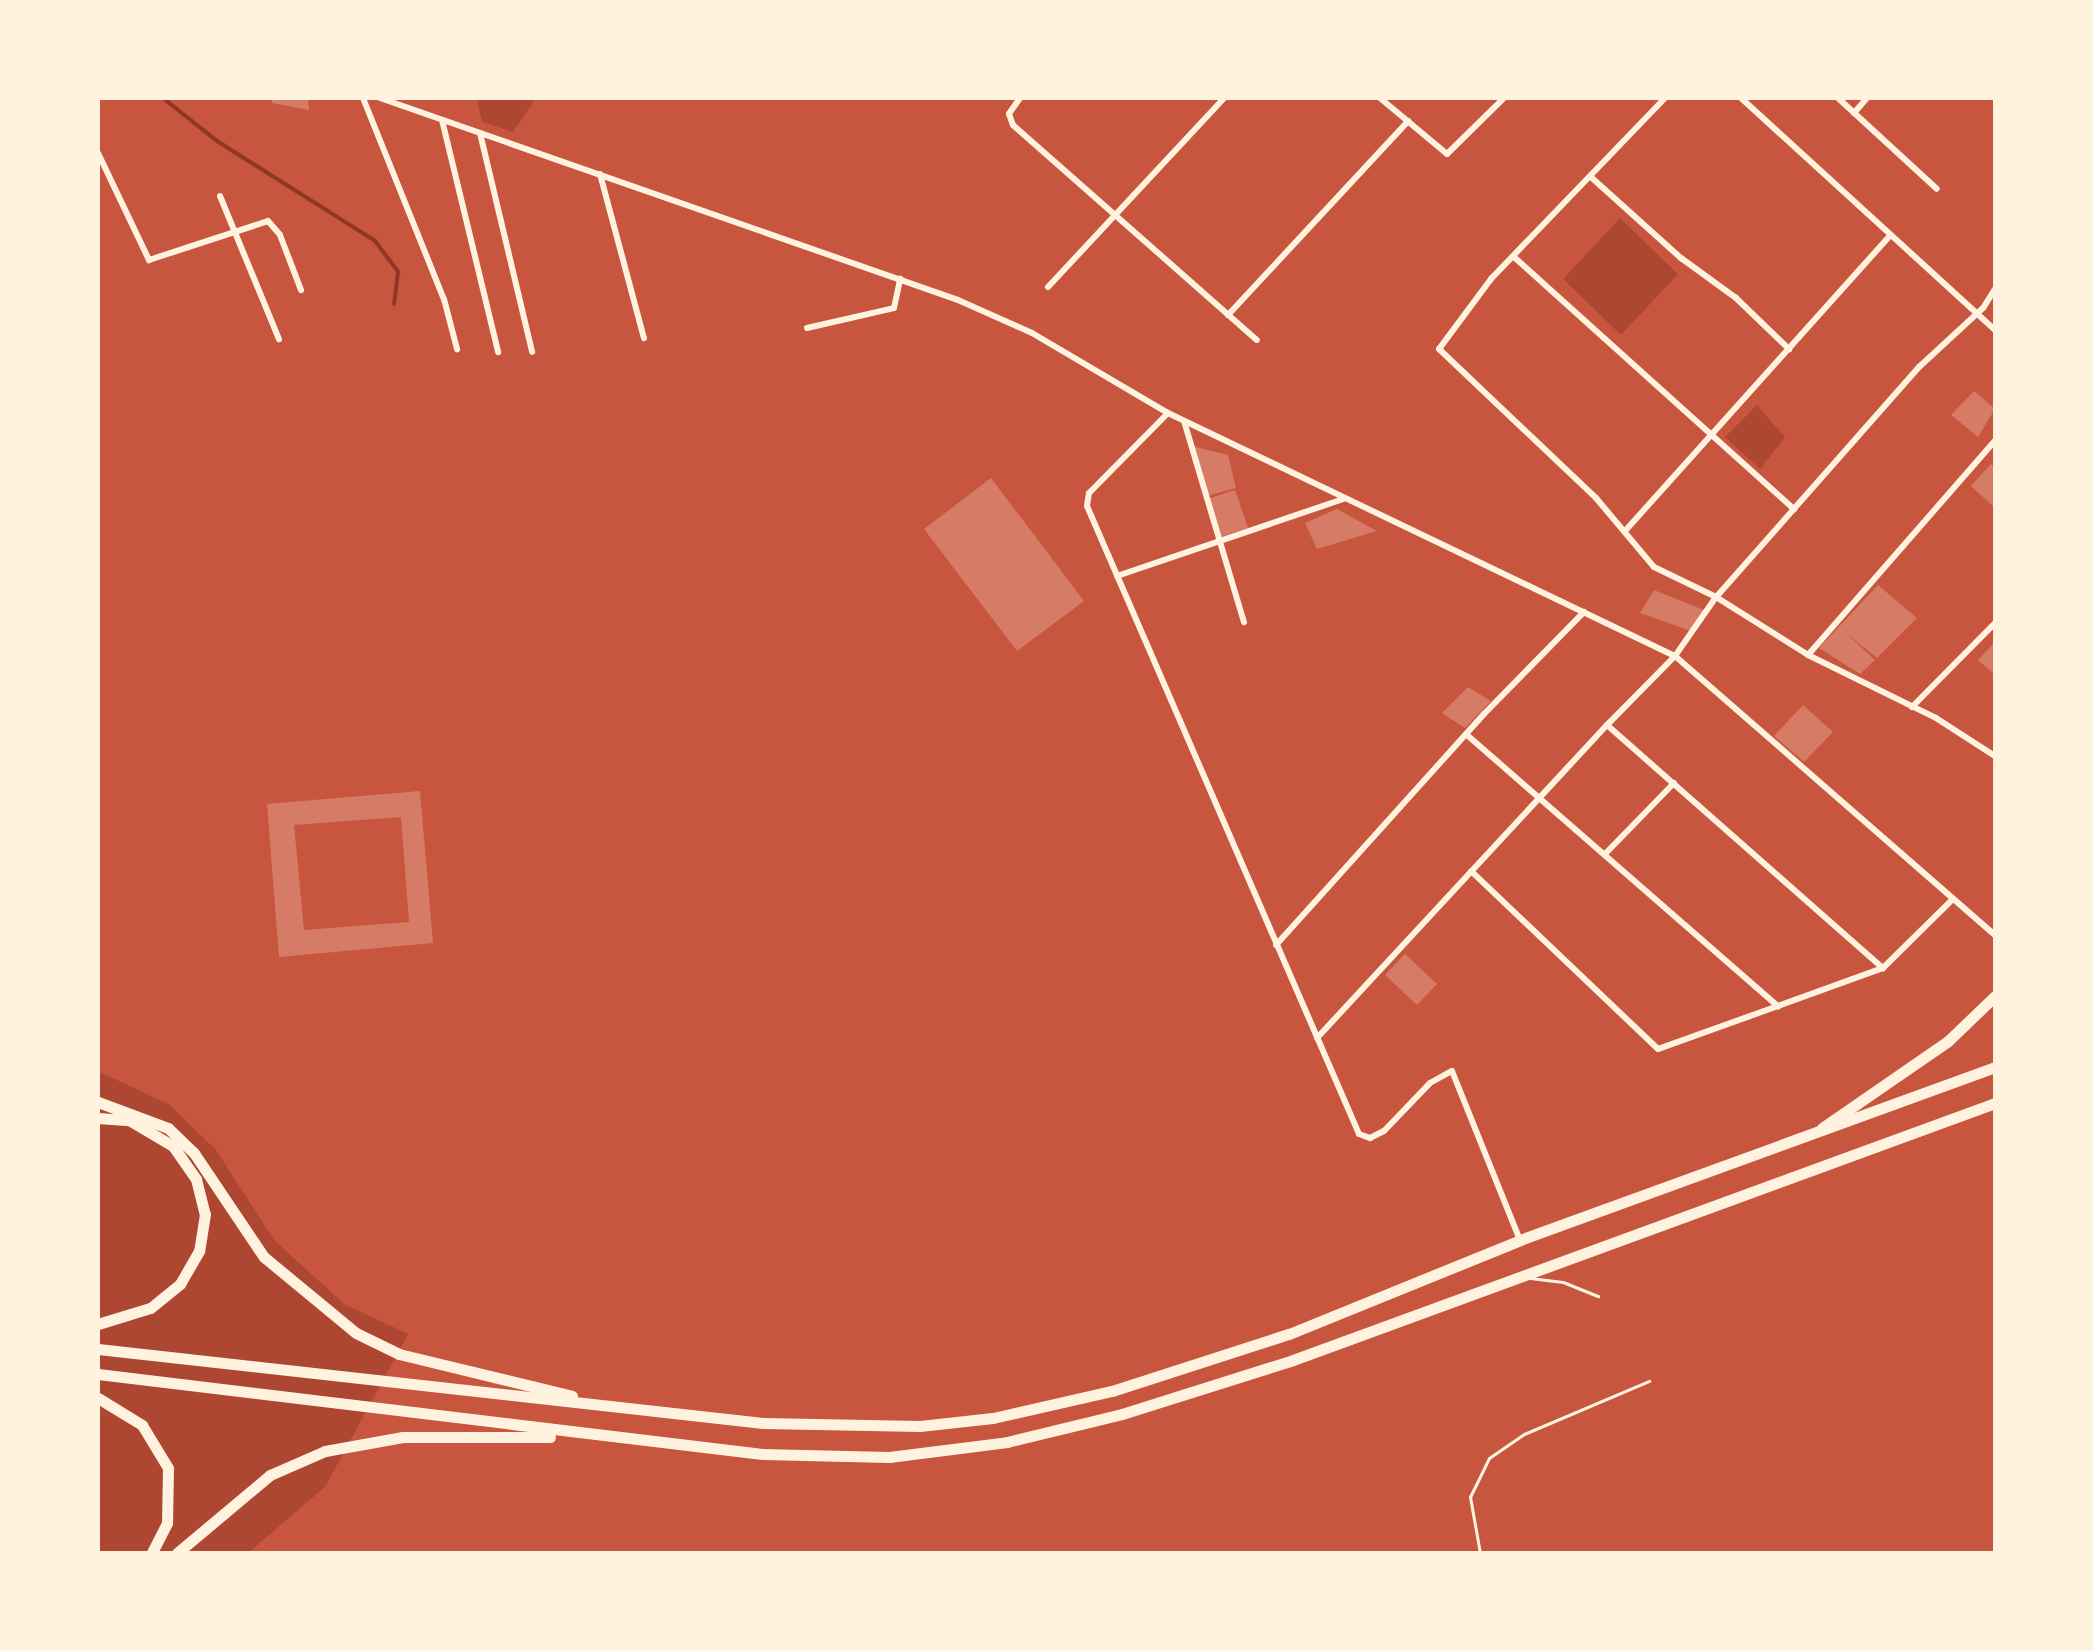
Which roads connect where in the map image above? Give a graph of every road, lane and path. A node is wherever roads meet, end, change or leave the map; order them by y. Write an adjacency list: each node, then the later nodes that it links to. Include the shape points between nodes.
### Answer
1 (363, 98): 35 (street, via 444,299)
2 (380, 98): 12 (street)
3 (1020, 98): 20 (street, via 1009,114 1013,125)
4 (1224, 98): 20 (street)
5 (1381, 98): 13 (street)
6 (1504, 98): 13 (street, via 1447,154)
7 (1665, 98): 17 (street)
8 (1741, 98): 22 (street)
9 (1838, 98): 11 (street)
10 (1867, 98): 11 (street)
11 (1854, 113): 18 (street)
12 (442, 120): 14 (street); 37 (street)
13 (1408, 121): 29 (street)
14 (480, 133): 16 (street); 38 (street)
15 (98, 153): 21 (street, via 149,260)
16 (600, 174): 24 (street); 32 (street)
17 (1592, 178): 23 (street); 36 (street)
18 (1937, 189)
19 (220, 196): 21 (street)
20 (1116, 215): 25 (street); 29 (street)
21 (234, 235): 27 (street, via 268,221 274,224); 33 (street)
22 (1890, 236): 28 (street); 36 (street)
23 (1514, 257): 41 (street); 45 (street, via 1479,293 1439,349)
24 (900, 279): 30 (street, via 894,308); 39 (street, via 1032,333)
25 (1048, 287)
26 (1995, 289): 28 (street)
27 (301, 290)
28 (1976, 312): 31 (street); 44 (street, via 1919,367)
29 (1228, 315): 34 (street)
30 (807, 328)
31 (1995, 330)
32 (644, 338)
33 (279, 339)
34 (1257, 340)
35 (457, 349)
36 (1789, 349): 41 (street)
37 (498, 352)
38 (532, 352)
39 (1168, 413): 40 (street); 47 (street, via 1086,498)
40 (1184, 421): 43 (street); 46 (street)
41 (1712, 434): 44 (street); 45 (street)
42 (1995, 441): 52 (street)
43 (1343, 499): 46 (street); 49 (street)
44 (1794, 509): 48 (street)
45 (1625, 531): 48 (street, via 1654,567)
46 (1217, 542): 47 (street); 50 (street)
47 (1117, 576): 64 (street)
48 (1716, 597): 52 (street); 53 (street)
49 (1584, 612): 53 (street); 56 (street)
50 (1244, 622)
51 (1995, 623): 54 (street)
52 (1808, 655): 54 (street)
53 (1675, 656): 55 (street); 62 (street)
54 (1912, 707): 57 (street)
55 (1607, 725): 58 (street); 59 (street)
56 (1467, 735): 59 (street); 64 (street)
57 (1995, 756)
58 (1674, 783): 60 (street); 65 (street)
59 (1540, 798): 60 (street); 61 (street)
60 (1605, 854): 67 (street)
61 (1471, 871): 67 (street, via 1655,1047); 68 (street)
62 (1953, 899): 63 (street); 65 (street)
63 (1995, 935)
64 (1276, 945): 68 (street)
65 (1883, 968): 67 (street)
66 (1995, 996): 73 (highway, via 1939,1048 1822,1128)
67 (1778, 1006)
68 (1317, 1038): 74 (street, via 1350,1118 1359,1134 1370,1138 1384,1131 1430,1083 1452,1071)
69 (1995, 1067): 73 (highway)
70 (98, 1102): 82 (highway, via 168,1128 194,1153 264,1257 356,1333 399,1354)
71 (1995, 1103): 75 (highway)
72 (98, 1118): 77 (highway, via 129,1120 173,1146 196,1179 205,1214 199,1251 180,1284 150,1308)
73 (1782, 1147): 74 (highway)
74 (1520, 1240): 82 (highway, via 1289,1334 1112,1391 993,1418 831,1427)
75 (1523, 1277): 76 (lane, via 1563,1282); 83 (highway, via 1293,1360 1122,1414 1007,1442 889,1457)
76 (1598, 1296)
77 (98, 1324)
78 (98, 1349): 82 (highway)
79 (98, 1374): 83 (highway)
80 (1649, 1381): 86 (lane, via 1524,1434 1489,1458 1470,1497)
81 (98, 1398): 84 (highway, via 142,1425 168,1468 170,1504)
82 (611, 1405)
83 (597, 1437): 85 (highway, via 403,1437 325,1451 270,1475)
84 (152, 1553)
85 (177, 1553)
86 (1480, 1553)

